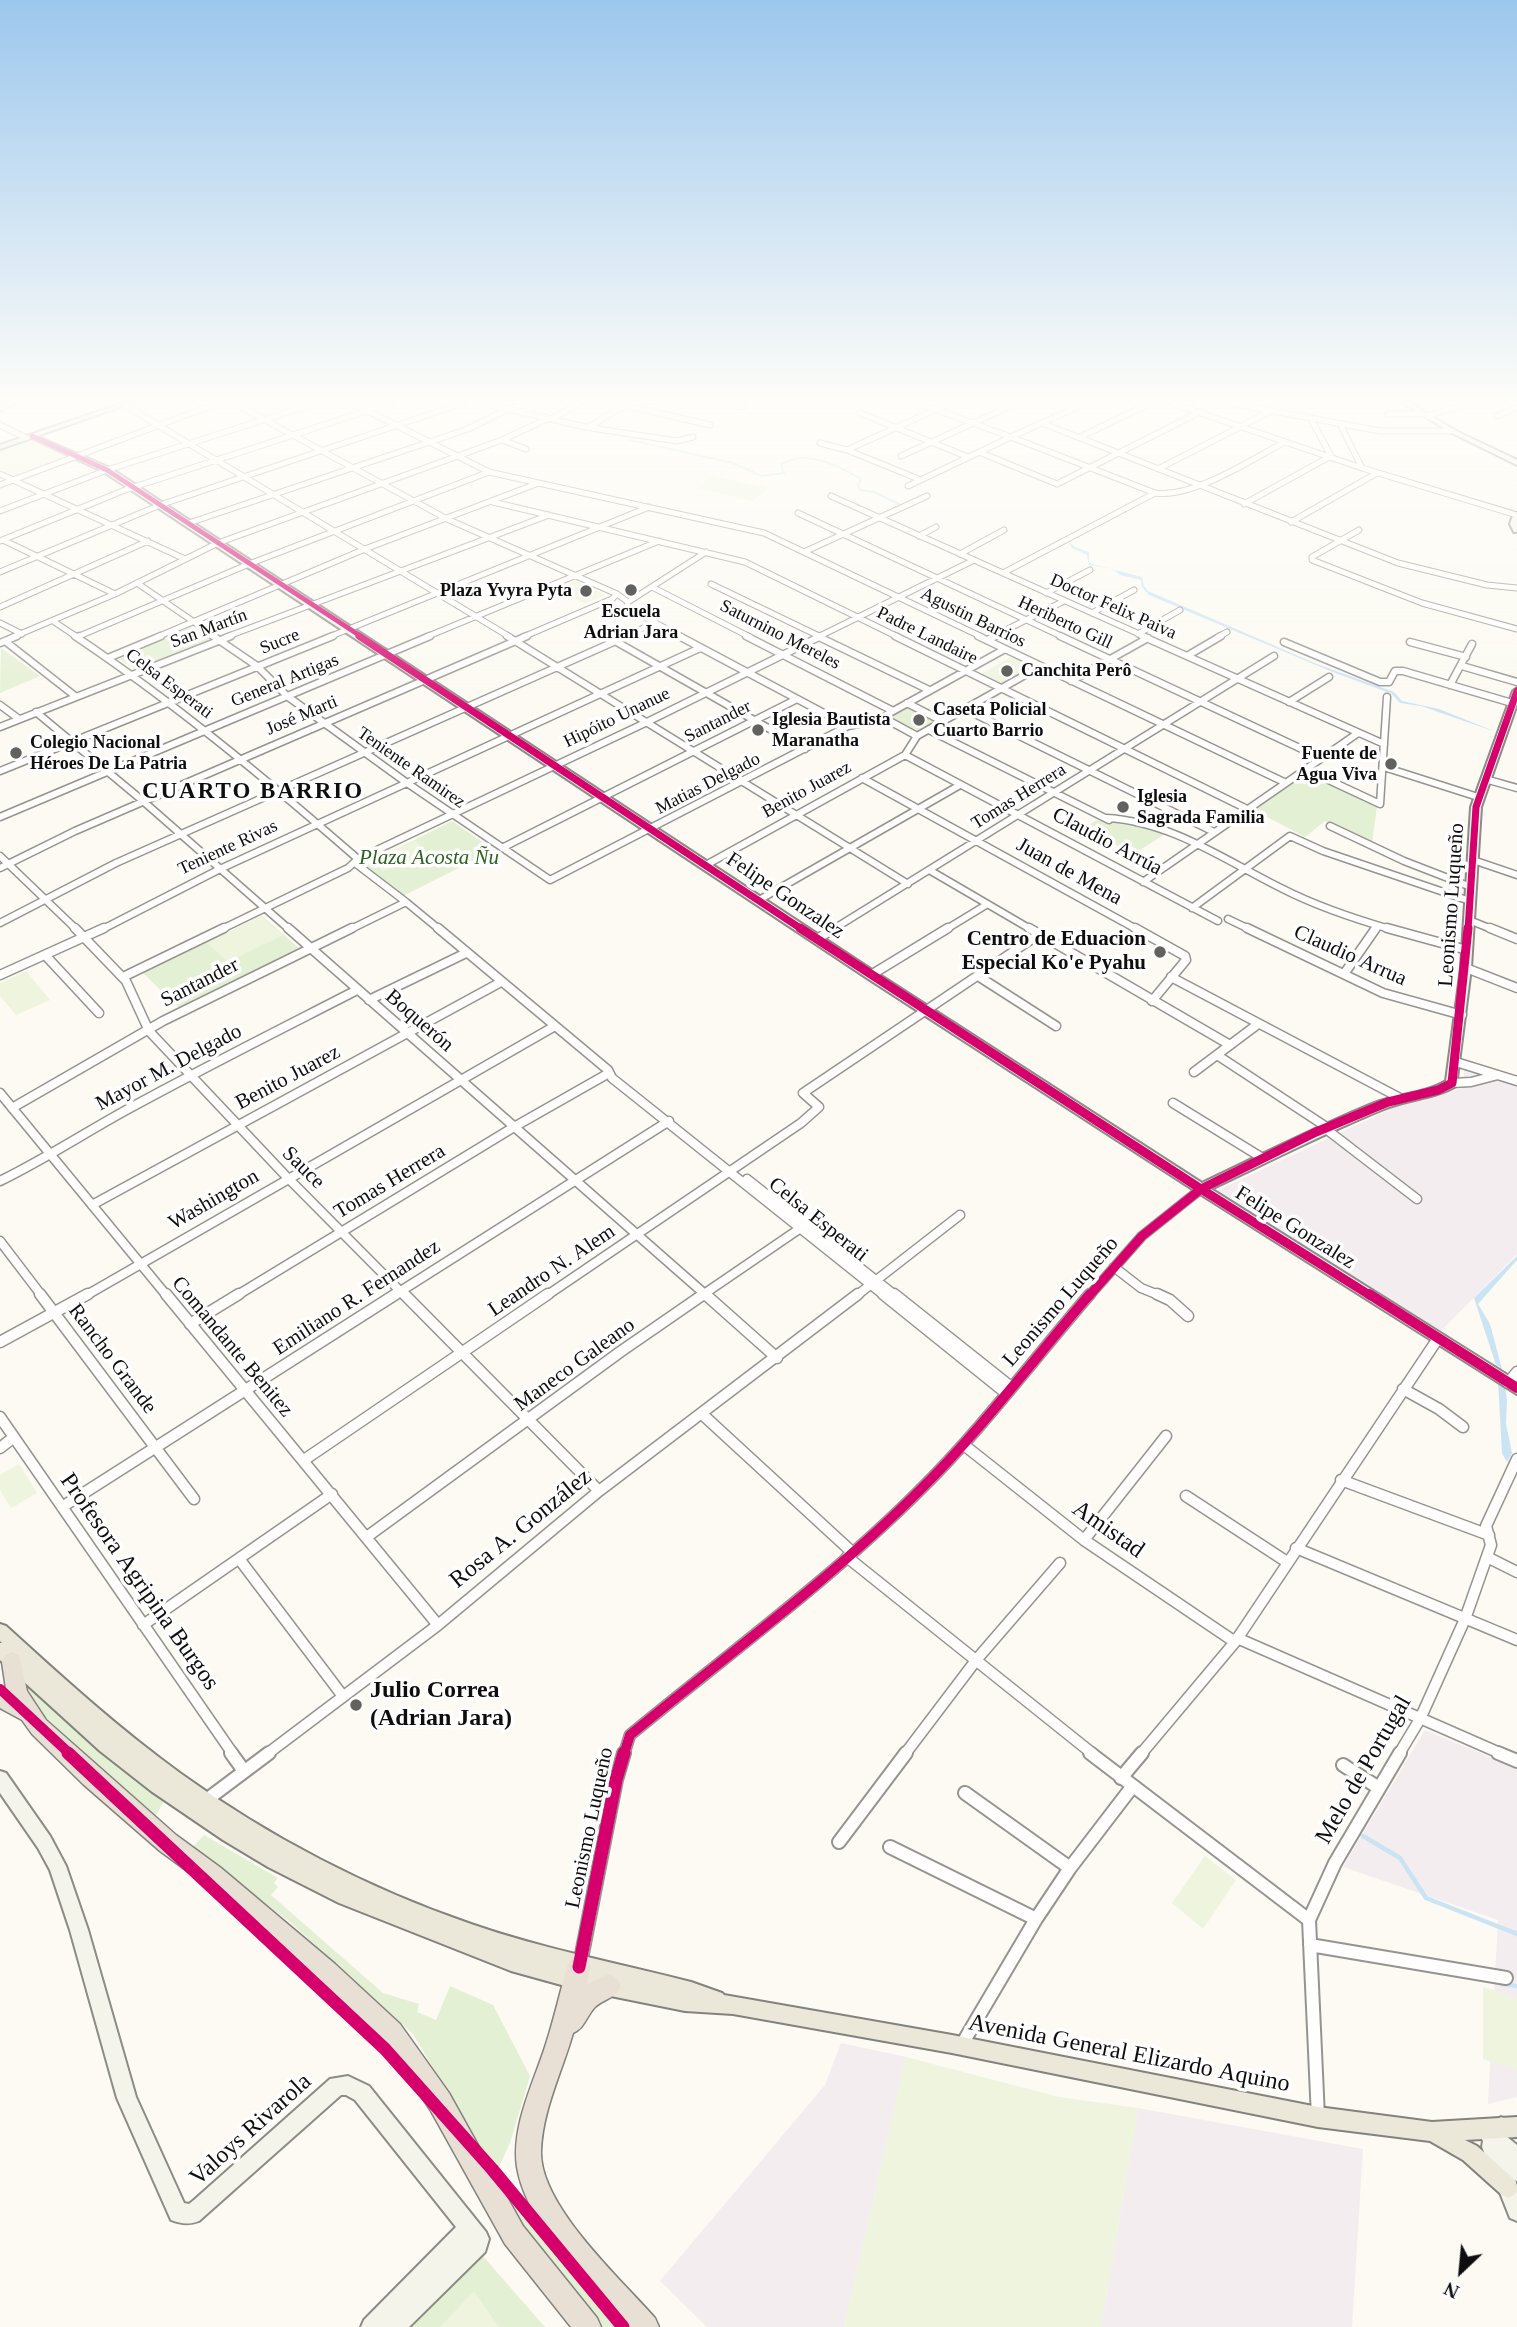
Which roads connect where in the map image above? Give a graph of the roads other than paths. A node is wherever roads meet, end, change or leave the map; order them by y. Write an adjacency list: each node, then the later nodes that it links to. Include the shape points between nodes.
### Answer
1 (72, 512): 35 (street)
2 (85, 512): 25 (street)
3 (143, 512): 25 (street)
4 (171, 512): 24 (street, Felipe Gonzalez)
5 (223, 512): 24 (street)
6 (301, 512): 28 (street); 39 (street)
7 (385, 512): 28 (street)
8 (433, 512): 22 (street)
9 (467, 512): 22 (street)
10 (534, 512): 19 (street, Padre Landaire)
11 (638, 512): 26 (street, Sucre)
12 (669, 512): 42 (street, Agustin Barrios, via 764,533)
13 (865, 512): 21 (street, Doctor Felix Paiva)
14 (893, 512): 21 (street)
15 (1119, 512): 52 (street)
16 (1264, 512): 23 (street)
17 (1309, 512): 23 (street)
18 (798, 513): 32 (street, Heriberto Gill)
19 (549, 515): 26 (street, Padre Landaire); 34 (street, San Martín)
20 (1517, 515): 31 (street)
21 (879, 518): 32 (street); 33 (street, Doctor Felix Paiva)
22 (447, 519): 34 (street); 40 (street)
23 (1291, 522): 38 (street)
24 (189, 523): 39 (street, Felipe Gonzalez)
25 (112, 524): 36 (street); 44 (street)
26 (601, 527): 37 (street, Padre Landaire); 45 (street, Sucre)
27 (936, 527): 33 (street)
28 (334, 530): 40 (street); 48 (street)
29 (1004, 530): 43 (street)
30 (1359, 530): 38 (street)
31 (1517, 530)
32 (841, 535): 42 (street); 55 (street, Heriberto Gill)
33 (919, 536): 43 (street, Doctor Felix Paiva)
34 (488, 538): 45 (street); 50 (street, San Martín)
35 (1, 540): 44 (street)
36 (148, 541): 46 (street); 53 (street)
37 (659, 541): 41 (street, Padre Landaire); 54 (street, General Artigas)
38 (1341, 541): 60 (street, via 1402,565); 82 (street, via 1312,560 1422,603)
39 (218, 543): 46 (street); 48 (street, Felipe Gonzalez)
40 (365, 549): 50 (street); 57 (street)
41 (706, 552): 59 (street); 75 (street, Padre Landaire, via 745,562)
42 (804, 552): 66 (street, Agustin Barrios)
43 (960, 554): 47 (street, Doctor Felix Paiva)
44 (36, 556): 51 (street); 53 (street)
45 (531, 556): 54 (street); 64 (street, Sucre)
46 (185, 559): 56 (street)
47 (974, 560): 52 (street, Doctor Felix Paiva); 55 (street, Hipóito Unanue)
48 (249, 564): 57 (street, Felipe Gonzalez); 67 (street)
49 (1090, 570): 62 (street)
50 (401, 571): 64 (street); 70 (street, San Martín)
51 (0, 572)
52 (1003, 573): 62 (street, Doctor Felix Paiva)
53 (73, 574): 63 (street); 71 (street)
54 (574, 576): 65 (street); 74 (street, General Artigas)
55 (936, 579): 66 (street, Hipóito Unanue); 77 (street, Heriberto Gill)
56 (137, 583): 63 (street); 67 (street, Teniente Ramirez)
57 (282, 584): 70 (street, Felipe Gonzalez); 79 (street)
58 (711, 584): 86 (street)
59 (652, 587): 69 (street); 100 (street, Saturnino Mereles)
60 (1517, 588)
61 (1134, 590): 73 (street)
62 (1046, 593): 68 (street, Doctor Felix Paiva)
63 (115, 594): 76 (street)
64 (437, 594): 74 (street); 81 (street, Sucre)
65 (617, 594): 69 (street); 91 (street, José Marti)
66 (898, 597): 75 (street, Hipóito Unanue); 90 (street, Agustin Barrios)
67 (163, 601): 79 (street, Teniente Ramirez); 87 (street)
68 (1064, 601): 73 (street, Doctor Felix Paiva); 77 (street)
69 (628, 602): 80 (street, via 631,611)
70 (312, 604): 81 (street, Felipe Gonzalez); 89 (street, San Martín)
71 (0, 607)
72 (1180, 610): 85 (street)
73 (1092, 613): 85 (street, Doctor Felix Paiva)
74 (475, 616): 91 (street); 99 (street, General Artigas)
75 (859, 617): 86 (street, Hipóito Unanue); 111 (street, Padre Landaire)
76 (52, 621): 84 (street); 87 (street, Celsa Esperati)
77 (1027, 621): 90 (street); 105 (street, Heriberto Gill)
78 (0, 622): 84 (street)
79 (193, 622): 89 (street, Teniente Ramirez); 104 (street)
80 (656, 624): 93 (street); 97 (street)
81 (351, 629): 99 (street, Felipe Gonzalez); 106 (street, Sucre)
82 (1517, 629)
83 (1227, 632): 101 (street)
84 (22, 634): 92 (street)
85 (1138, 634): 88 (street, Doctor Felix Paiva)
86 (820, 636): 100 (street, Hipóito Unanue); 121 (street)
87 (76, 637): 104 (street, Celsa Esperati)
88 (1148, 638): 101 (street, Doctor Felix Paiva); 105 (street)
89 (219, 640): 106 (street, Teniente Ramirez); 113 (street, San Martín)
90 (988, 640): 98 (street, Agustin Barrios)
91 (516, 641): 110 (street); 115 (street, José Marti)
92 (2, 642): 124 (street)
93 (615, 642): 107 (street); 110 (street)
94 (1284, 642): 119 (street, via 1380,681 1388,681 1398,671)
95 (1410, 642): 103 (street)
96 (1472, 644): 103 (street)
97 (700, 648): 107 (street, Teniente Rivas); 112 (street)
98 (1005, 649): 108 (street, Agustin Barrios); 111 (street, Matias Delgado)
99 (387, 654): 115 (street, Felipe Gonzalez); 125 (street, General Artigas)
100 (783, 654): 112 (street, Hipóito Unanue); 136 (street, Saturnino Mereles)
101 (1186, 656): 116 (street, Doctor Felix Paiva)
102 (1274, 656): 116 (street, Tomas Herrera)
103 (1466, 657): 109 (street)
104 (108, 658): 113 (street, Celsa Esperati)
105 (1109, 660): 117 (street); 129 (street, Heriberto Gill)
106 (257, 666): 125 (street, Teniente Ramirez); 130 (street, Sucre)
107 (657, 666): 122 (street, Teniente Rivas); 123 (street)
108 (1041, 666): 117 (street, Agustin Barrios); 120 (street)
109 (1462, 666): 118 (street); 119 (street)
110 (558, 668): 122 (street); 134 (street)
111 (965, 670): 120 (street, Padre Landaire); 121 (street, Matias Delgado)
112 (747, 672): 123 (street, Hipóito Unanue); 128 (street)
113 (132, 674): 124 (street, San Martín); 130 (street, Celsa Esperati)
114 (1329, 677): 131 (street)
115 (426, 679): 134 (street, Felipe Gonzalez); 142 (street, José Marti)
116 (1237, 679): 129 (street, Tomas Herrera); 131 (street, Doctor Felix Paiva)
117 (1071, 681): 144 (street, Agustin Barrios)
118 (1517, 682)
119 (1450, 685): 127 (street)
120 (1002, 689): 135 (street); 154 (street, Padre Landaire)
121 (929, 690): 132 (street, Matias Delgado)
122 (600, 693): 143 (street); 150 (street, Teniente Rivas)
123 (705, 693): 140 (street); 143 (street, Hipóito Unanue)
124 (75, 696): 137 (street, San Martín)
125 (287, 696): 142 (street, Teniente Ramirez); 147 (street, General Artigas)
126 (1387, 697): 153 (street)
127 (1515, 698): 168 (street, Leonismo Luqueño)
128 (797, 699): 140 (street, Santander); 145 (street)
129 (1200, 701): 144 (street, Tomas Herrera); 159 (street, Heriberto Gill)
130 (166, 702): 147 (street, Celsa Esperati); 152 (street, Sucre)
131 (1289, 702): 149 (street, Doctor Felix Paiva)
132 (907, 703): 136 (street, Matias Delgado); 141 (street)
133 (0, 705): 139 (street)
134 (469, 708): 150 (street, Felipe Gonzalez); 157 (street)
135 (965, 709): 141 (street); 166 (street)
136 (893, 711): 138 (street, Matias Delgado)
137 (36, 712): 139 (street, San Martín); 152 (street, Boquerón)
138 (882, 718): 145 (street, Matias Delgado); 151 (street)
139 (19, 719): 146 (street, San Martín)
140 (755, 720): 155 (street); 156 (street, Santander)
141 (944, 722): 148 (street)
142 (325, 723): 157 (street, Teniente Ramirez); 160 (street, José Marti)
143 (645, 723): 156 (street); 161 (street, Hipóito Unanue)
144 (1161, 725): 154 (street, Tomas Herrera); 170 (street, Agustin Barrios)
145 (848, 726): 155 (street, Matias Delgado)
146 (0, 727)
147 (202, 730): 160 (street, Celsa Esperati); 165 (street, General Artigas)
148 (929, 730): 151 (street); 175 (street)
149 (1358, 733): 153 (street, Doctor Felix Paiva); 159 (street)
150 (511, 736): 161 (street, Felipe Gonzalez); 171 (street, Teniente Rivas)
151 (917, 736): 158 (street, Benito Juarez)
152 (70, 741): 164 (street, Sucre); 165 (street, Boquerón)
153 (1384, 744): 162 (street)
154 (1125, 748): 166 (street, Tomas Herrera); 180 (street, Padre Landaire)
155 (805, 749): 169 (street, Matias Delgado)
156 (694, 751): 169 (street); 176 (street, Santander)
157 (366, 753): 171 (street, Teniente Ramirez); 174 (street)
158 (905, 755): 167 (street, Benito Juarez); 172 (street, Claudio Arrúa)
159 (1321, 758): 163 (street)
160 (242, 759): 174 (street, Celsa Esperati); 178 (street, José Marti)
161 (555, 765): 176 (street, Felipe Gonzalez); 182 (street, Hipóito Unanue)
162 (1384, 768): 163 (street, via 1380,804); 177 (street)
163 (1305, 769): 170 (street)
164 (0, 771)
165 (104, 771): 178 (street, Boquerón); 184 (street, General Artigas)
166 (1089, 771): 175 (street, Tomas Herrera); 188 (street)
167 (862, 778): 179 (street, Juan de Mena); 181 (street, Benito Juarez)
168 (1485, 779): 173 (street); 177 (street, Leonismo Luqueño)
169 (743, 782): 181 (street); 187 (street, Matias Delgado)
170 (1284, 782): 180 (street)
171 (407, 783): 182 (street, Teniente Ramirez); 185 (street, Teniente Rivas)
172 (960, 785): 179 (street); 183 (street, Claudio Arrúa)
173 (1517, 788)
174 (278, 791): 185 (street, Celsa Esperati); 189 (street)
175 (1054, 793): 183 (street, Tomas Herrera); 191 (street, via 1106,818 1156,827)
176 (603, 797): 187 (street, Felipe Gonzalez); 192 (street, Santander)
177 (1478, 797): 195 (street, Leonismo Luqueño)
178 (143, 801): 189 (street, Boquerón); 197 (street, José Marti)
179 (918, 809): 190 (street, Juan de Mena); 193 (street)
180 (1247, 809): 188 (street)
181 (796, 814): 193 (street); 198 (street, Benito Juarez)
182 (454, 815): 192 (street, Teniente Ramirez); 196 (street, Hipóito Unanue)
183 (1019, 815): 190 (street, Tomas Herrera); 204 (street, Claudio Arrúa)
184 (0, 817)
185 (316, 825): 196 (street, Celsa Esperati); 200 (street, Teniente Rivas)
186 (1330, 826): 206 (street)
187 (651, 829): 192 (street, Matias Delgado, via 554,880); 198 (street, Felipe Gonzalez)
188 (1214, 832): 191 (street)
189 (180, 835): 200 (street, Boquerón); 207 (street)
190 (977, 842): 201 (street, Tomas Herrera); 232 (street, Juan de Mena, via 1185,956)
191 (1196, 845): 202 (street); 204 (street)
192 (502, 848)
193 (850, 848): 205 (street); 208 (street)
194 (0, 856): 197 (street, Sauce)
195 (1473, 860): 203 (street); 206 (street, Leonismo Luqueño)
196 (356, 861): 210 (street, Celsa Esperati); 213 (street, Hipóito Unanue)
197 (8, 864): 199 (street, José Marti); 207 (street, Sauce)
198 (706, 864): 208 (street, Felipe Gonzalez)
199 (0, 868)
200 (220, 869): 213 (street, Boquerón); 220 (street, Teniente Rivas)
201 (931, 871): 205 (street, Tomas Herrera); 211 (street)
202 (1243, 871): 209 (street, via 1290,836); 212 (street); 218 (street)
203 (1517, 875)
204 (1143, 882): 212 (street, Claudio Arrúa)
205 (908, 884): 221 (street, Tomas Herrera)
206 (1471, 887): 209 (street, Leonismo Luqueño)
207 (45, 900): 217 (street); 220 (street, Sauce)
208 (759, 901): 221 (street, Felipe Gonzalez)
209 (1470, 901): 215 (street, Leonismo Luqueño)
210 (407, 903): 223 (street, Santander); 225 (street, Celsa Esperati)
211 (986, 905): 219 (street); 230 (street)
212 (1192, 908): 216 (street, Claudio Arrúa)
213 (265, 909): 223 (street, Boquerón); 233 (street, Hipóito Unanue)
214 (1228, 919): 228 (street, Claudio Arrua)
215 (1469, 920): 222 (street); 224 (street, Leonismo Luqueño)
216 (1218, 921)
217 (0, 923)
218 (1378, 926): 224 (street); 228 (street)
219 (1038, 935): 231 (street); 238 (street)
220 (85, 938): 226 (street, Teniente Rivas); 233 (street, Sauce)
221 (817, 939): 230 (street, Felipe Gonzalez)
222 (1517, 939)
223 (309, 948): 236 (street, Boquerón); 245 (street, Santander)
224 (1467, 950): 227 (street, Leonismo Luqueño)
225 (466, 953): 234 (street, Celsa Esperati); 237 (street)
226 (46, 956): 229 (street, Teniente Rivas); 240 (street)
227 (1466, 968): 235 (street); 241 (street, Leonismo Luqueño)
228 (1344, 974): 241 (street, Claudio Arrua, via 1383,993)
229 (0, 975)
230 (871, 975): 239 (street, Felipe Gonzalez)
231 (978, 976): 239 (street); 244 (street)
232 (1171, 976): 238 (street); 242 (street)
233 (123, 977): 245 (street, Sauce)
234 (501, 982): 243 (street, Celsa Esperati); 246 (street, Benito Juarez)
235 (1517, 988)
236 (356, 990): 237 (street, Boquerón); 253 (street, Mayor M. Delgado)
237 (369, 1000): 246 (street, Boquerón)
238 (1152, 1000): 247 (street)
239 (926, 1011): 268 (street, Leandro N. Alem, via 803,1093 818,1110); 272 (street, Felipe Gonzalez)
240 (99, 1013)
241 (1462, 1015): 249 (street, Leonismo Luqueño)
242 (1258, 1024): 247 (street); 259 (street)
243 (555, 1026): 252 (street, Celsa Esperati); 255 (street, Washington)
244 (1056, 1026)
245 (149, 1031): 253 (street, Sauce); 261 (street, Santander)
246 (407, 1034): 255 (street, Boquerón); 263 (street, Benito Juarez)
247 (1230, 1045): 248 (street)
248 (1217, 1055): 250 (street); 265 (street)
249 (1456, 1062): 254 (street); 257 (street, Leonismo Luqueño)
250 (1194, 1072)
251 (1517, 1072): 254 (street)
252 (610, 1074): 262 (street, Celsa Esperati); 264 (street, Tomas Herrera)
253 (190, 1075): 263 (street, Sauce); 266 (street, Mayor M. Delgado)
254 (1502, 1076): 256 (street); 257 (street)
255 (459, 1079): 264 (street, Boquerón); 269 (street, Washington)
256 (1517, 1081)
257 (1452, 1083): 259 (street, Leonismo Luqueño)
258 (0, 1093): 261 (street, Comandante Benitez)
259 (1396, 1100): 265 (street, Leonismo Luqueño)
260 (1173, 1103): 267 (street)
261 (12, 1108): 266 (street, Comandante Benitez)
262 (669, 1120): 268 (street, Celsa Esperati); 270 (street, Emiliano R. Fernandez)
263 (237, 1126): 269 (street, Sauce); 274 (street, Benito Juarez)
264 (514, 1127): 270 (street, Boquerón); 277 (street, Tomas Herrera)
265 (1327, 1128): 267 (street, Leonismo Luqueño); 273 (street)
266 (50, 1156): 271 (street, Mayor M. Delgado); 274 (street, Comandante Benitez)
267 (1264, 1158): 272 (street, Leonismo Luqueño)
268 (732, 1171): 276 (street, Celsa Esperati); 278 (street, Leandro N. Alem)
269 (288, 1177): 277 (street, Sauce); 280 (street, Washington)
270 (575, 1179): 278 (street, Boquerón); 283 (street, Emiliano R. Fernandez)
271 (0, 1181)
272 (1201, 1189): 281 (street, Leonismo Luqueño, via 1142,1236); 288 (street, Felipe Gonzalez)
273 (1417, 1199)
274 (92, 1205): 280 (street, Comandante Benitez)
275 (960, 1215): 282 (street, Rosa A. González)
276 (802, 1226): 282 (street, Celsa Esperati); 284 (street, Maneco Galeano)
277 (342, 1232): 283 (street, Sauce); 287 (street, Tomas Herrera)
278 (636, 1235): 284 (street, Boquerón); 290 (street, Leandro N. Alem)
279 (0, 1241): 285 (street, Rancho Grande)
280 (139, 1264): 285 (street, Washington); 287 (street, Comandante Benitez)
281 (1114, 1267): 286 (street); 295 (street, Leonismo Luqueño)
282 (872, 1282): 291 (street, Rosa A. González); 295 (street, Celsa Esperati)
283 (400, 1291): 290 (street, Sauce); 296 (street, Emiliano R. Fernandez)
284 (705, 1295): 291 (street, Boquerón); 299 (street, Maneco Galeano)
285 (53, 1312): 289 (street, Washington); 305 (street, Rancho Grande)
286 (1188, 1316)
287 (190, 1324): 296 (street, Comandante Benitez)
288 (1437, 1339): 293 (street, Felipe Gonzalez); 294 (street)
289 (0, 1342)
290 (461, 1353): 299 (street, Sauce); 307 (street, Leandro N. Alem)
291 (777, 1358): 297 (street, Rosa A. González)
292 (1517, 1372): 293 (street)
293 (1513, 1385)
294 (1403, 1389): 300 (street); 308 (street)
295 (1009, 1390): 303 (street, Leonismo Luqueño)
296 (247, 1391): 305 (street, Emiliano R. Fernandez); 307 (street, Comandante Benitez)
297 (702, 1415): 309 (street, Rosa A. González); 318 (street)
298 (0, 1417): 302 (street, Profesora Agripina Burgos)
299 (528, 1421): 309 (street, Sauce); 314 (street, Maneco Galeano)
300 (1463, 1427)
301 (1166, 1436): 316 (street)
302 (14, 1437): 304 (street); 313 (street, Profesora Agripina Burgos)
303 (964, 1445): 316 (street, Amistad); 318 (street, Leonismo Luqueño)
304 (0, 1448)
305 (156, 1449): 312 (street, Rancho Grande); 313 (street, Emiliano R. Fernandez)
306 (1517, 1459): 315 (street, Melo de Portugal, via 1486,1526)
307 (304, 1460): 310 (street, Comandante Benitez)
308 (1340, 1480): 315 (street); 317 (street)
309 (599, 1491): 326 (street, Rosa A. González)
310 (332, 1494): 314 (street, Comandante Benitez); 320 (street)
311 (1186, 1496): 321 (street)
312 (194, 1499)
313 (62, 1507): 325 (street, Profesora Agripina Burgos)
314 (368, 1536): 326 (street, Comandante Benitez)
315 (1489, 1536): 319 (street, Melo de Portugal)
316 (1084, 1541): 328 (street, Amistad)
317 (1296, 1548): 321 (street); 324 (street)
318 (850, 1555): 331 (street); 351 (street, Leonismo Luqueño, via 630,1735 616,1780)
319 (1487, 1557): 323 (street); 324 (street, Melo de Portugal)
320 (240, 1560): 325 (street); 332 (street)
321 (1287, 1562): 328 (street)
322 (1060, 1563): 331 (street)
323 (1517, 1572)
324 (1465, 1619): 329 (street); 335 (street, Melo de Portugal)
325 (143, 1625): 338 (street, Profesora Agripina Burgos)
326 (438, 1625): 332 (street, Rosa A. González)
327 (0, 1631): 344 (main road, Avenida General Elizardo Aquino)
328 (1236, 1640): 335 (street, Amistad); 339 (street)
329 (1517, 1640)
330 (6, 1656): 334 (highway, via 17,1694); 344 (main road, Avenida General Elizardo Aquino, via 106,1745)
331 (977, 1659): 339 (street); 345 (street)
332 (342, 1695): 338 (street, Rosa A. González)
333 (0, 1697): 334 (highway)
334 (29, 1713): 363 (highway, via 90,1776 362,2001 392,2032 440,2102 514,2235)
335 (1420, 1719): 336 (street, Amistad); 342 (street, Melo de Portugal)
336 (1517, 1759)
337 (1343, 1766): 342 (street)
338 (244, 1770): 344 (street, Rosa A. González)
339 (1121, 1778): 341 (street)
340 (0, 1779): 362 (street, Valoys Rivarola, via 57,1866 127,2098 178,2213 192,2214 337,2086 348,2085 362,2093)
341 (1132, 1787): 347 (street); 349 (street)
342 (1379, 1788): 349 (street, Melo de Portugal, via 1335,1863)
343 (965, 1793): 347 (street)
344 (200, 1806): 351 (main road, Avenida General Elizardo Aquino, via 274,1861 345,1897 397,1911 511,1962)
345 (839, 1842)
346 (890, 1847): 348 (street)
347 (1070, 1868): 348 (street)
348 (1036, 1919): 356 (street)
349 (1309, 1920): 350 (street, Melo de Portugal)
350 (1310, 1945): 352 (street); 357 (street, Melo de Portugal)
351 (578, 1973): 353 (main road, Avenida General Elizardo Aquino); 354 (main road, Avenida General Elizardo Aquino, via 688,1990); 355 (highway)
352 (1506, 1978)
353 (609, 1986): 354 (main road, Avenida General Elizardo Aquino, via 685,2002); 355 (highway, via 585,1999)
354 (733, 2005): 356 (main road, Avenida General Elizardo Aquino)
355 (559, 2042): 368 (highway, via 535,2120 530,2166 544,2203 563,2230)
356 (961, 2046): 357 (main road, Avenida General Elizardo Aquino)
357 (1318, 2117): 359 (main road, Avenida General Elizardo Aquino)
358 (1497, 2130): 359 (main road, Avenida General Elizardo Aquino); 360 (street, via 1495,2159)
359 (1432, 2132): 360 (main road)
360 (1513, 2180): 361 (street)
361 (1517, 2211)
362 (470, 2227): 364 (street); 365 (street, via 478,2245)
363 (544, 2274): 366 (highway); 367 (highway)
364 (371, 2327)
365 (394, 2327)
366 (572, 2327)
367 (588, 2327)
368 (646, 2327)

